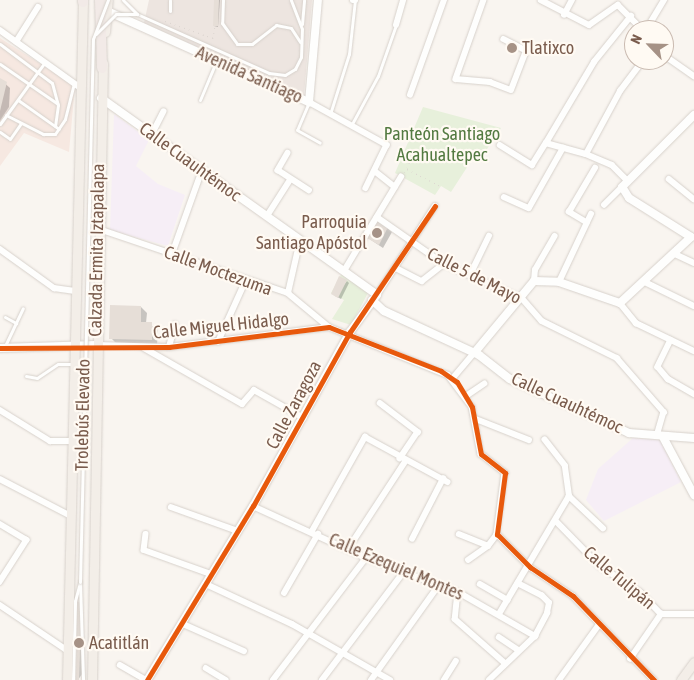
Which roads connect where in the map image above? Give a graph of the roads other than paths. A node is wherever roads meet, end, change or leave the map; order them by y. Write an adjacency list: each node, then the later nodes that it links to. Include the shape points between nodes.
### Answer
1 (100, 0): 38 (highway)
2 (108, 0): 19 (main road, Calzada Ermita Iztapalapa); 29 (lane, Trolebús Elevado, bridge)
3 (124, 0): 21 (lane, bridge)
4 (170, 0): 20 (lane)
5 (223, 0): 33 (lane, via 222,22 237,44 246,46 271,26 286,26 297,34)
6 (291, 0): 27 (lane)
7 (304, 0): 27 (lane)
8 (318, 0): 48 (street)
9 (354, 0): 50 (lane, via 349,54)
10 (403, 0): 26 (street)
11 (444, 0): 44 (street)
12 (484, 0): 30 (street, via 456,79 490,82 511,90 526,50)
13 (541, 0): 22 (street)
14 (572, 0): 22 (street)
15 (664, 0): 25 (street)
16 (82, 1): 43 (main road, Calzada Ermita Iztapalapa)
17 (619, 2): 22 (street, via 589,25); 23 (street)
18 (38, 7): 31 (street)
19 (107, 11): 34 (street, Avenida Santiago); 38 (main road, Calzada Ermita Iztapalapa)
20 (170, 11)
21 (137, 14): 29 (lane, bridge, via 122,12 109,18); 33 (lane, via 257,68 285,75 299,64)
22 (564, 15)
23 (631, 16): 24 (street); 64 (street, via 594,62)
24 (635, 20)
25 (651, 20)
26 (396, 25): 56 (lane, via 378,76)
27 (302, 29): 33 (lane)
28 (0, 30): 31 (street)
29 (93, 39): 166 (lane, Trolebús Elevado, bridge)
30 (504, 40)
31 (16, 42): 35 (street)
32 (0, 44): 40 (lane)
33 (301, 50)
34 (216, 61): 47 (lane); 48 (street, Avenida Santiago)
35 (45, 62): 40 (lane); 43 (street)
36 (674, 62): 41 (street)
37 (0, 64): 42 (lane)
38 (102, 68): 45 (main road, Calzada Ermita Iztapalapa)
39 (636, 70): 68 (street, via 620,91)
40 (38, 72): 42 (lane); 49 (lane, via 52,83)
41 (694, 76)
42 (29, 86): 46 (lane); 49 (lane)
43 (78, 86): 55 (lane); 105 (main road, Calzada Ermita Iztapalapa)
44 (410, 95)
45 (101, 98): 62 (street, Calle Cuauhtémoc); 87 (main road, Calzada Ermita Iztapalapa)
46 (18, 100): 52 (lane); 59 (lane)
47 (200, 100)
48 (309, 102): 50 (street, Avenida Santiago); 63 (lane, via 297,130)
49 (58, 105): 54 (lane)
50 (331, 111): 56 (street, Avenida Santiago)
51 (163, 112): 62 (street)
52 (6, 115): 57 (lane); 58 (lane)
53 (694, 115): 75 (street)
54 (58, 116): 55 (lane); 59 (lane)
55 (65, 118): 60 (lane)
56 (353, 122): 71 (street, Avenida Santiago, via 387,145)
57 (21, 123): 60 (lane, via 50,135); 61 (lane, via 10,139)
58 (0, 124)
59 (55, 126): 60 (lane)
60 (59, 129)
61 (0, 132)
62 (152, 134): 70 (street, Calle Cuauhtémoc)
63 (320, 143)
64 (546, 143): 65 (street, via 532,165); 66 (street)
65 (500, 145)
66 (563, 148): 68 (street); 79 (street, via 529,208)
67 (288, 153): 74 (street, via 278,170)
68 (586, 154): 75 (street, via 612,164)
69 (595, 168): 86 (street, via 569,212)
70 (202, 170): 84 (street, Calle Cuauhtémoc); 95 (street)
71 (376, 172): 76 (street); 77 (street)
72 (401, 177): 77 (street)
73 (669, 179): 80 (street)
74 (290, 180): 78 (street); 84 (street)
75 (625, 184): 81 (street); 88 (street, via 629,198)
76 (366, 188)
77 (395, 188): 85 (street)
78 (309, 190)
79 (504, 197)
80 (694, 198)
81 (604, 205)
82 (435, 206): 92 (street, Calle Zaragoza)
83 (591, 214): 86 (street)
84 (267, 216): 91 (street, Calle Cuauhtémoc)
85 (377, 218): 92 (street, Calle 5 de Mayo); 99 (street)
86 (587, 223): 104 (street)
87 (97, 228): 95 (street, Calle Moctezuma); 119 (main road, Calzada Ermita Iztapalapa)
88 (692, 235): 94 (street)
89 (489, 236): 100 (street)
90 (555, 236): 101 (street, via 535,270)
91 (300, 240): 99 (street, Calle Cuauhtémoc); 106 (street)
92 (412, 244): 97 (street, Calle 5 de Mayo); 98 (street, Calle Zaragoza)
93 (0, 249): 105 (street, via 54,288)
94 (673, 252): 96 (street); 102 (street)
95 (172, 254): 103 (street, Calle Moctezuma)
96 (694, 263)
97 (444, 264): 98 (street, via 422,281); 100 (street, Calle 5 de Mayo)
98 (396, 268): 107 (street, Calle Zaragoza)
99 (344, 271): 107 (street, Calle Cuauhtémoc)
100 (471, 273): 108 (street, Calle 5 de Mayo)
101 (534, 281): 104 (street, Calle 5 de Mayo); 108 (street)
102 (643, 281): 109 (street); 110 (street)
103 (245, 282): 106 (street, Calle Moctezuma); 118 (street)
104 (559, 282): 109 (street, Calle 5 de Mayo)
105 (75, 292): 120 (main road, Calzada Ermita Iztapalapa)
106 (288, 293): 115 (street, Calle Moctezuma)
107 (375, 298): 116 (street, Calle Zaragoza); 125 (street, Calle Cuauhtémoc, via 384,311)
108 (522, 298): 125 (street); 136 (street, Calle 5 de Mayo, via 542,321 617,358 664,412)
109 (620, 303): 117 (street, via 636,323)
110 (694, 306)
111 (23, 308): 113 (lane)
112 (5, 316): 113 (lane)
113 (16, 323): 122 (lane)
114 (175, 325): 121 (street)
115 (329, 327): 116 (street, Calle Miguel Hidalgo); 118 (street, Calle Miguel Hidalgo)
116 (350, 332): 128 (street); 134 (street, Calle Zaragoza)
117 (671, 340): 124 (street); 130 (street, via 658,367 668,380)
118 (218, 342): 121 (street, Calle Miguel Hidalgo)
119 (95, 345): 120 (street); 123 (street, Calle Miguel Hidalgo); 197 (main road, Calzada Ermita Iztapalapa)
120 (74, 347): 122 (street); 126 (main road, Calzada Ermita Iztapalapa)
121 (169, 347): 123 (street, Calle Miguel Hidalgo)
122 (2, 348)
123 (144, 348): 134 (street, via 242,404 254,390)
124 (694, 351)
125 (475, 352): 128 (street); 136 (street, Calle Cuauhtémoc, via 532,389 629,432)
126 (74, 364): 127 (lane, via 58,364 37,378); 140 (main road, Calzada Ermita Iztapalapa)
127 (26, 376)
128 (453, 378): 131 (street)
129 (484, 384): 131 (street)
130 (694, 394)
131 (466, 396): 135 (street)
132 (380, 403): 141 (street, via 418,432)
133 (0, 410): 140 (street, via 58,441)
134 (304, 418): 145 (street, Calle Zaragoza)
135 (476, 419): 138 (street); 156 (street, via 481,454 505,473)
136 (660, 436): 137 (street, Calle Cuauhtémoc); 143 (street)
137 (694, 438)
138 (530, 440)
139 (545, 440): 144 (street, via 565,466)
140 (72, 442): 147 (main road, Calzada Ermita Iztapalapa)
141 (402, 460): 151 (street, via 365,437); 157 (street, via 446,480); 159 (street)
142 (0, 479): 147 (street)
143 (694, 495)
144 (569, 496): 148 (street); 150 (street)
145 (254, 506): 151 (street, Calle Ezequiel Montes); 152 (street, Calle Zaragoza)
146 (172, 507): 152 (street)
147 (71, 516): 183 (main road, Calzada Ermita Iztapalapa)
148 (556, 521): 162 (street); 176 (street, Calle Tulipán, via 600,566 640,592)
149 (0, 524): 165 (street, via 28,540)
150 (603, 528)
151 (312, 530): 154 (street, Calle Ezequiel Montes)
152 (238, 531): 164 (street, Calle Zaragoza)
153 (146, 534): 164 (street, via 144,550)
154 (318, 534): 159 (street, Calle Ezequiel Montes); 172 (street)
155 (459, 534): 158 (street)
156 (497, 534): 158 (street); 162 (street)
157 (412, 539)
158 (488, 546): 161 (street)
159 (348, 549): 160 (street, Calle Ezequiel Montes)
160 (366, 558): 163 (street, Calle Ezequiel Montes); 180 (street)
161 (468, 560)
162 (530, 567): 169 (street); 179 (street, via 573,596)
163 (403, 573): 170 (street, Calle Ezequiel Montes); 186 (street)
164 (211, 574): 167 (street, Calle Zaragoza)
165 (0, 582)
166 (80, 582): 195 (lane, Trolebús Elevado, via 74,601); 196 (lane, Trolebús Elevado)
167 (206, 584): 178 (street, Calle Zaragoza); 180 (street)
168 (480, 584): 173 (street)
169 (518, 584): 173 (street); 181 (street, via 549,603)
170 (439, 585): 171 (street, Calle Ezequiel Montes); 193 (street)
171 (458, 592): 175 (street, Calle Ezequiel Montes); 189 (street, via 455,620)
172 (284, 594)
173 (508, 600): 175 (street)
174 (0, 605): 183 (street)
175 (499, 614): 181 (street, Calle Ezequiel Montes)
176 (661, 614): 177 (street); 187 (street)
177 (694, 614)
178 (182, 623): 185 (street); 198 (street, Calle Zaragoza)
179 (598, 626): 187 (street); 206 (street)
180 (309, 633): 186 (street); 200 (street)
181 (535, 636): 184 (street)
182 (499, 637): 184 (street)
183 (67, 650): 194 (main road, Calzada Ermita Iztapalapa)
184 (518, 650): 189 (street)
185 (244, 651)
186 (342, 653): 193 (street); 201 (street)
187 (630, 659): 207 (street)
188 (456, 661): 204 (street)
189 (504, 662): 205 (street)
190 (694, 662): 208 (main road)
191 (120, 665): 198 (street)
192 (206, 668): 199 (street)
193 (377, 673): 202 (street); 203 (street)
194 (67, 680)
195 (74, 680)
196 (83, 680)
197 (92, 680)
198 (146, 680)
199 (226, 680)
200 (272, 680)
201 (322, 680)
202 (371, 680)
203 (390, 680)
204 (444, 680)
205 (489, 680)
206 (559, 680)
207 (654, 680)
208 (680, 680)

